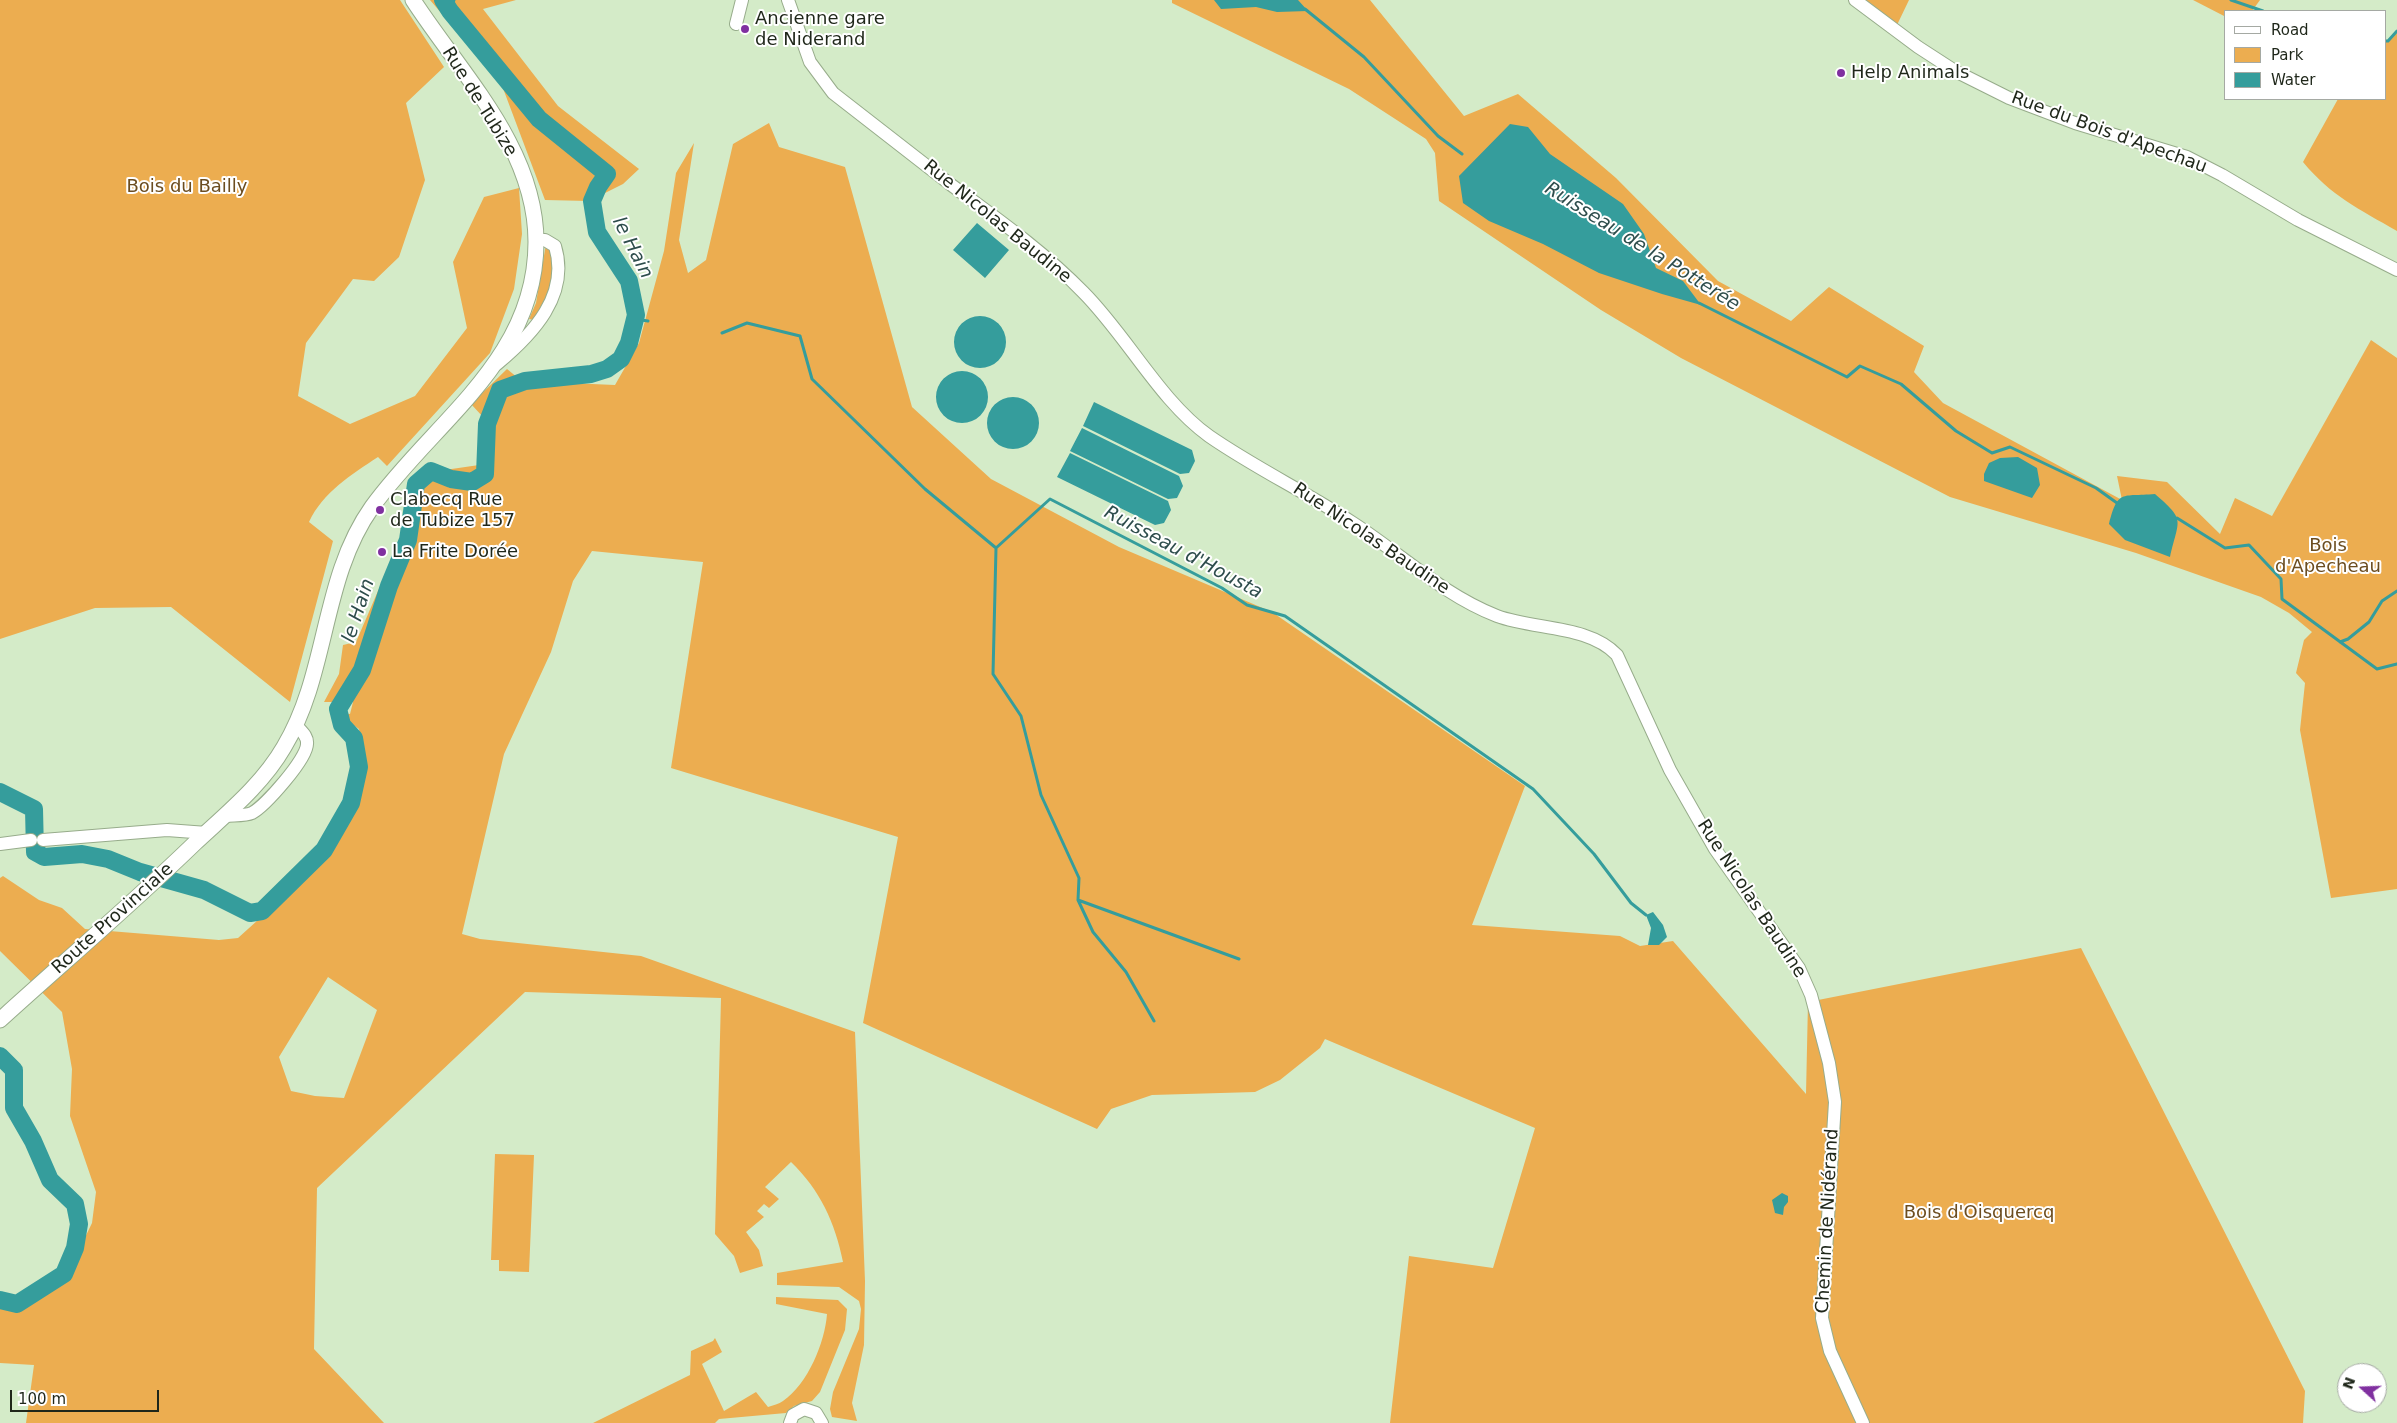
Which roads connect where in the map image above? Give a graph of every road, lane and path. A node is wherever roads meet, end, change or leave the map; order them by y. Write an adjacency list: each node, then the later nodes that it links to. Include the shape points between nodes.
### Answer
1 (413, 0): 6 (main road, Rue de Tubize, via 509,143 528,189)
2 (742, 0): 5 (street)
3 (788, 0): 13 (street, Rue Nicolas Baudine, via 810,62 833,93 1063,272 1104,314 1178,408 1208,436 1325,504 1426,577 1477,607 1512,621 1589,637 1609,647 1626,670 1670,770 1715,849 1804,979 1829,1063)
4 (1855, 0): 7 (street, Rue du Bois d'Apechau, via 1955,72 2044,112 2187,157 2298,220)
5 (736, 24)
6 (536, 240): 8 (main road, Rue de Tubize, via 528,297 515,331); 8 (street, Rue de Tubize, via 545,240 556,246 560,269 554,298 525,340)
7 (2397, 270)
8 (494, 367): 9 (main road, Rue de Tubize, via 386,489 358,529 338,574)
9 (310, 686): 10 (main road, Route Provinciale, via 296,725 270,767)
10 (207, 832): 11 (street, via 167,830); 12 (main road, Route Provinciale)
11 (0, 844)
12 (0, 1020)
13 (1835, 1102): 16 (street, Chemin de Nidérand, via 1821,1311 1830,1351)
14 (790, 1423): 15 (street, via 793,1415 804,1409 816,1413)
15 (822, 1423)
16 (1863, 1423)

